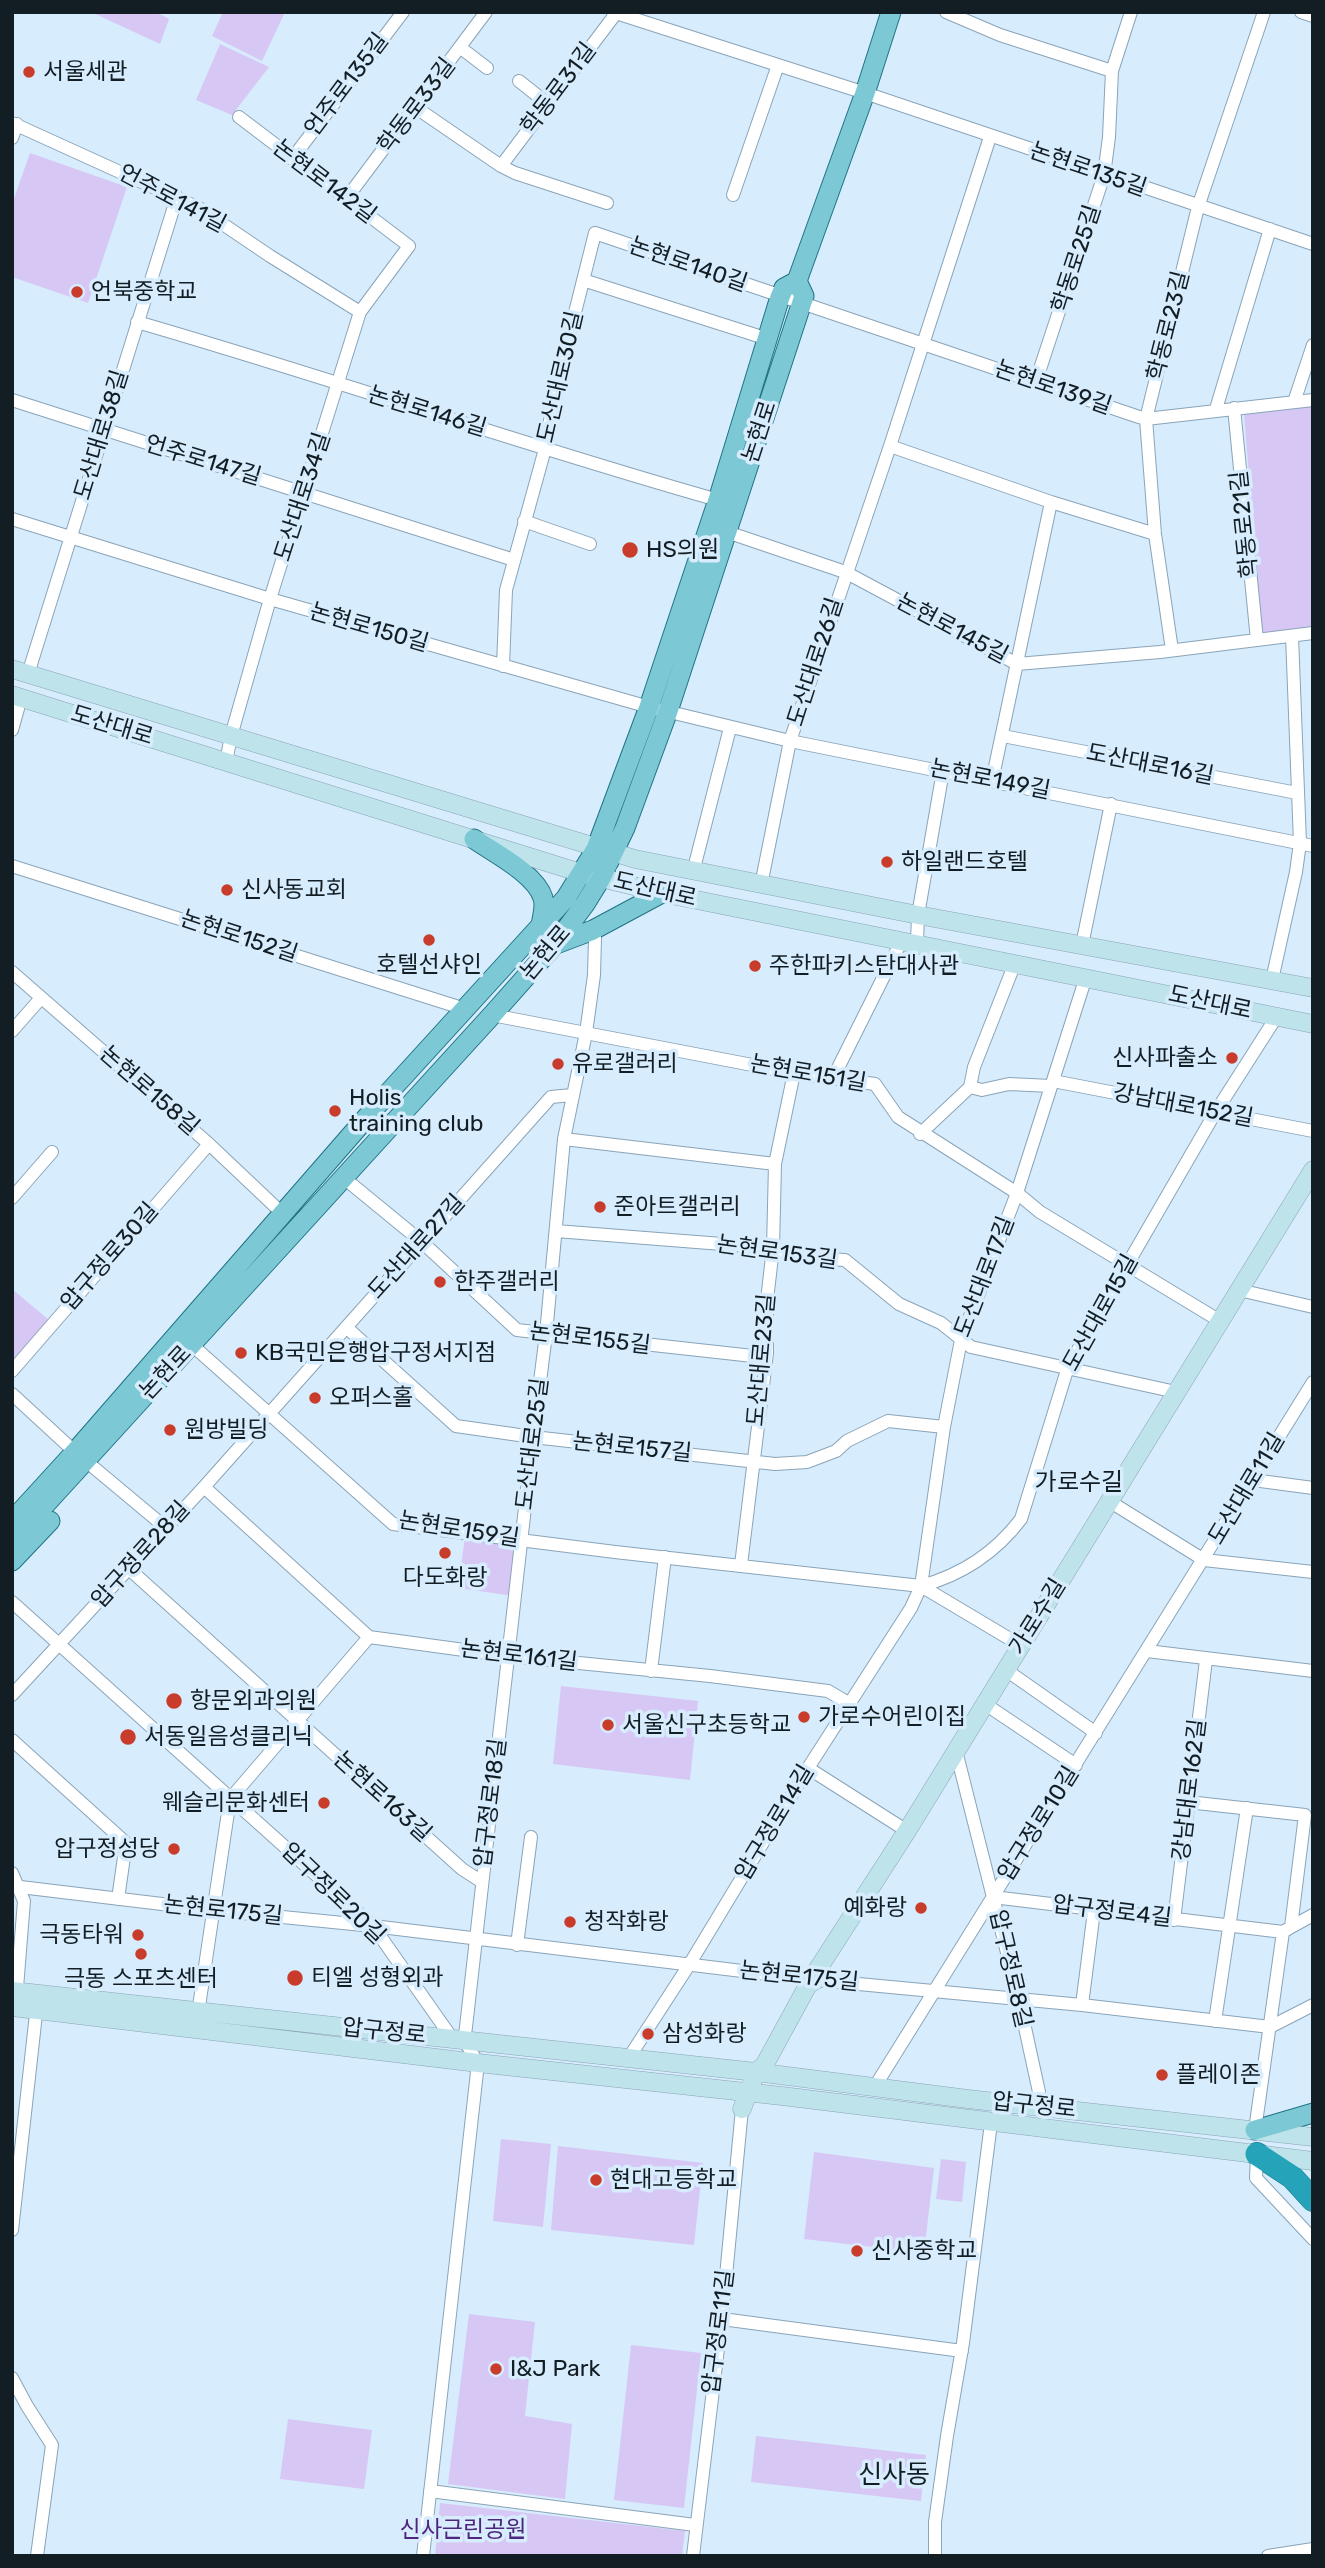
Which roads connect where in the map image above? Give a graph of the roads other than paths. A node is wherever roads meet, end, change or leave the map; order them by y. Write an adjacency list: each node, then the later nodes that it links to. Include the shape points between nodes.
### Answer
1 (403, 12): 22 (street, 언주로135길)
2 (486, 12): 10 (street, 학동로33길)
3 (891, 12): 15 (main road, 논현로)
4 (946, 12): 13 (street, via 1000,35)
5 (1131, 12): 13 (street, 학동로25길)
6 (1264, 12): 29 (street, 학동로23길)
7 (1301, 12): 9 (street)
8 (615, 13): 11 (street, 논현로135길); 16 (street, 학동로31길)
9 (1313, 16)
10 (461, 48): 12 (street); 17 (street, 학동로33길)
11 (778, 65): 15 (street, 논현로135길); 25 (street)
12 (486, 68)
13 (1112, 71): 24 (street, 학동로25길)
14 (519, 81): 16 (street)
15 (865, 93): 20 (street, 논현로135길); 35 (main road, 논현로)
16 (548, 104): 23 (street, 학동로31길)
17 (415, 107): 23 (street); 27 (street, 학동로33길)
18 (239, 117): 22 (street, 논현로142길)
19 (15, 124): 21 (street); 26 (street, 언주로141길)
20 (990, 137): 24 (street, 논현로135길); 41 (street, 도산대로26길)
21 (12, 138)
22 (292, 159): 27 (street, 논현로142길)
23 (501, 166): 28 (street)
24 (1104, 175): 29 (street, 논현로135길); 43 (street, 학동로25길)
25 (733, 195)
26 (177, 197): 38 (street, 언주로141길); 39 (street, 도산대로38길)
27 (346, 199): 33 (street, 논현로142길)
28 (607, 203)
29 (1198, 207): 30 (street, 논현로135길); 50 (street, 학동로23길)
30 (1270, 229): 32 (street, 논현로135길); 49 (street)
31 (595, 233): 34 (street, 도산대로30길); 36 (street, 논현로140길)
32 (1313, 244)
33 (409, 246): 38 (street, 도산대로34길)
34 (583, 279): 40 (street); 53 (street, 도산대로30길)
35 (797, 281): 36 (main road, 논현로, via 784,288); 37 (main road, 논현로, via 804,296)
36 (780, 297): 37 (street, 논현로140길); 40 (main road, 논현로)
37 (801, 304): 41 (street, 논현로139길); 59 (main road, 논현로)
38 (360, 312): 44 (street, 도산대로34길)
39 (137, 322): 44 (street, 논현로146길); 51 (street, 도산대로38길)
40 (768, 339): 55 (main road, 논현로)
41 (923, 344): 43 (street, 논현로139길); 52 (street, 도산대로26길)
42 (1313, 345): 47 (street)
43 (1036, 381): 50 (street, 논현로139길)
44 (337, 384): 53 (street, 논현로146길); 54 (street, 도산대로34길)
45 (12, 400): 51 (street, 언주로147길)
46 (1313, 400): 47 (street, 논현로139길)
47 (1294, 402): 48 (street, 논현로139길)
48 (1234, 408): 49 (street, 논현로139길); 68 (street, 학동로21길)
49 (1216, 409): 50 (street, 논현로139길)
50 (1146, 419): 60 (street, 학동로23길)
51 (103, 430): 54 (street, 언주로147길); 61 (street, 도산대로38길)
52 (890, 446): 56 (street); 64 (street, 도산대로26길)
53 (545, 449): 55 (street, 논현로146길); 58 (street, 도산대로30길)
54 (305, 492): 63 (street, 언주로147길); 65 (street, 도산대로34길)
55 (718, 500): 74 (main road, 논현로)
56 (1051, 502): 60 (street); 70 (street)
57 (12, 519): 61 (street, 논현로150길)
58 (524, 521): 62 (street); 63 (street, 도산대로30길)
59 (727, 532): 64 (street, 논현로145길); 74 (main road, 논현로)
60 (1155, 534): 69 (street, 학동로23길)
61 (71, 538): 65 (street, 논현로150길); 72 (street, 도산대로38길)
62 (590, 544)
63 (514, 560): 71 (street, 도산대로30길, via 504,612)
64 (845, 572): 70 (street, 논현로145길); 79 (street, 도산대로26길)
65 (270, 599): 71 (street, 논현로150길); 77 (street, 도산대로34길)
66 (1313, 634): 67 (street, 논현로145길)
67 (1292, 636): 68 (street, 논현로145길); 83 (street)
68 (1257, 640): 69 (street, 논현로145길)
69 (1172, 650): 70 (street, 논현로145길)
70 (1017, 664): 78 (street)
71 (503, 666): 74 (street, 논현로150길)
72 (20, 672): 77 (main road, 도산대로)
73 (17, 697): 76 (street); 80 (main road, 도산대로)
74 (659, 709): 75 (street, 논현로149길); 87 (main road, 논현로)
75 (730, 727): 79 (street, 논현로149길); 89 (street)
76 (12, 730)
77 (231, 736): 80 (street, 도산대로34길); 87 (main road, 도산대로)
78 (1003, 736): 82 (street); 83 (street, 도산대로16길)
79 (790, 740): 81 (street, 논현로149길); 92 (street, 도산대로26길)
80 (226, 762): 85 (main road, 도산대로)
81 (943, 771): 82 (street, 논현로149길); 94 (street)
82 (992, 781): 84 (street, 논현로149길)
83 (1297, 793): 86 (street)
84 (1111, 804): 86 (street, 논현로149길); 99 (street)
85 (474, 839): 90 (main road, 도산대로); 95 (main road, via 530,878 542,895)
86 (1306, 844): 103 (street)
87 (605, 851): 89 (main road, 도산대로); 90 (main road, 논현로); 91 (main road, 논현로)
88 (12, 866): 106 (street, 논현로152길)
89 (693, 872): 92 (main road, 도산대로)
90 (581, 873): 91 (main road, 도산대로); 95 (main road, 논현로)
91 (601, 878): 93 (main road, 도산대로); 98 (main road, 논현로)
92 (761, 885): 94 (main road, 도산대로)
93 (662, 893): 96 (main road); 97 (main road, 도산대로)
94 (918, 915): 97 (street); 99 (main road, 도산대로)
95 (541, 926): 106 (main road, 논현로)
96 (593, 930): 98 (main road); 111 (street, 도산대로25길, via 594,975)
97 (909, 942): 100 (main road, 도산대로); 113 (street)
98 (555, 944): 107 (main road, 논현로)
99 (1082, 945): 103 (main road, 도산대로)
100 (1015, 963): 102 (main road, 도산대로); 115 (street)
101 (12, 972): 105 (street, 논현로158길)
102 (1086, 977): 108 (main road, 도산대로); 114 (street, 도산대로17길)
103 (1272, 980): 104 (main road, 도산대로)
104 (1313, 988)
105 (41, 998): 110 (street); 121 (street, 논현로158길)
106 (465, 1009): 128 (main road, 논현로)
107 (492, 1015): 111 (street, 논현로151길); 125 (main road, 논현로)
108 (1277, 1017): 109 (main road, 도산대로); 117 (street, 도산대로15길)
109 (1313, 1024)
110 (12, 1031)
111 (586, 1033): 112 (street, 논현로151길); 116 (street, 도산대로25길)
112 (794, 1073): 113 (street, 논현로151길); 123 (street, 도산대로23길)
113 (833, 1078): 119 (street, 논현로151길, via 875,1084 898,1117)
114 (1052, 1084): 115 (street, 강남대로152길); 117 (street, 강남대로152길); 126 (street, 도산대로17길)
115 (970, 1087): 119 (street)
116 (572, 1095): 120 (street, 도산대로25길); 130 (street, 도산대로27길, via 551,1097)
117 (1215, 1113): 118 (street, 강남대로152길); 132 (street, 도산대로15길)
118 (1313, 1131)
119 (920, 1133): 126 (street, 논현로151길)
120 (564, 1139): 123 (street); 129 (street, 도산대로25길)
121 (209, 1144): 128 (street, 논현로158길); 142 (street, 압구정로30길)
122 (52, 1152): 127 (street)
123 (775, 1164): 131 (street, 도산대로23길)
124 (1313, 1170): 133 (main road, 가로수길)
125 (344, 1178): 130 (street, 논현로155길); 139 (main road, 논현로)
126 (1017, 1193): 132 (street, 논현로151길); 138 (street, 도산대로17길)
127 (12, 1198)
128 (283, 1213): 149 (main road, 논현로)
129 (556, 1231): 131 (street, 논현로153길); 137 (street, 도산대로25길)
130 (422, 1242): 136 (street, 도산대로27길); 137 (street, 논현로155길, via 517,1330)
131 (773, 1248): 138 (street, 논현로153길, via 797,1256 845,1260 899,1304 941,1323); 140 (street, 도산대로23길)
132 (1126, 1265): 135 (street, 논현로151길); 141 (street, 도산대로15길)
133 (1239, 1290): 134 (street); 135 (main road, 가로수길)
134 (1313, 1307)
135 (1220, 1321): 144 (main road, 가로수길)
136 (346, 1327): 146 (street, 도산대로27길); 148 (street, 논현로157길, via 456,1426)
137 (546, 1334): 140 (street, 논현로155길, via 753,1356); 148 (street, 도산대로25길)
138 (961, 1340): 141 (street, 논현로153길, via 971,1347); 147 (street, 도산대로17길)
139 (192, 1345): 146 (street, 논현로159길); 149 (main road, 논현로)
140 (767, 1353): 150 (street, 도산대로23길)
141 (1068, 1367): 144 (street, 논현로153길); 168 (street, 도산대로15길, via 1021,1518 1008,1536 978,1560)
142 (12, 1371)
143 (1313, 1382): 151 (street, 도산대로11길)
144 (1176, 1392): 155 (main road, 가로수길)
145 (12, 1394): 149 (street)
146 (269, 1413): 152 (street, 압구정로28길); 161 (street, 논현로159길, via 393,1524)
147 (944, 1427): 150 (street, 논현로157길, via 888,1421 807,1462); 168 (street, 도산대로17길)
148 (533, 1437): 150 (street, 논현로157길); 161 (street, 도산대로25길)
149 (81, 1457): 153 (main road, 논현로); 159 (street)
150 (753, 1461): 165 (street, 도산대로23길)
151 (1253, 1480): 154 (street); 163 (street, 도산대로11길)
152 (204, 1486): 159 (street, 압구정로28길); 170 (street)
153 (54, 1487): 156 (main road, 논현로); 157 (main road, 논현로, via 32,1488); 164 (main road, 논현로, via 57,1514)
154 (1313, 1488)
155 (1110, 1501): 163 (street); 172 (main road, 가로수길)
156 (39, 1503): 158 (main road, 논현로); 160 (main road, 논현로)
157 (12, 1510)
158 (12, 1521)
159 (165, 1527): 166 (street, 압구정로28길)
160 (12, 1541)
161 (522, 1541): 162 (street, 논현로159길); 174 (street, 압구정로18길)
162 (665, 1557): 165 (street, 논현로159길); 177 (street)
163 (1204, 1560): 167 (street); 173 (street, 압구정로10길)
164 (12, 1561)
165 (741, 1565): 168 (street, 논현로159길)
166 (128, 1568): 171 (street, 압구정로28길); 182 (street, 논현로163길)
167 (1313, 1572)
168 (921, 1586): 172 (street, 논현로159길); 180 (street, 압구정로14길)
169 (12, 1602): 171 (street, 압구정로20길)
170 (369, 1637): 174 (street, 논현로161길); 182 (street)
171 (60, 1644): 179 (street, 압구정로28길); 188 (street, 압구정로20길)
172 (1020, 1645): 176 (main road, 가로수길)
173 (1147, 1651): 175 (street); 183 (street, 압구정로10길)
174 (508, 1656): 177 (street, 논현로161길); 194 (street, 압구정로18길)
175 (1206, 1660): 178 (street); 189 (street, 강남대로162길)
176 (1006, 1670): 181 (main road, 가로수길); 183 (street)
177 (651, 1671): 180 (street, 논현로161길, via 828,1691)
178 (1313, 1671)
179 (12, 1695)
180 (850, 1704): 187 (street, 압구정로14길)
181 (985, 1704): 185 (main road, 가로수길); 186 (street)
182 (296, 1721): 188 (street); 194 (street, 논현로163길)
183 (1096, 1733): 186 (street, 압구정로10길)
184 (12, 1740): 197 (street, via 126,1843)
185 (956, 1751): 191 (main road, 가로수길); 196 (street, 압구정로8길)
186 (1076, 1765): 196 (street, 압구정로10길)
187 (808, 1768): 191 (street); 207 (street, 압구정로14길)
188 (230, 1799): 198 (street); 202 (street, 압구정로20길)
189 (1188, 1802): 190 (street); 201 (street, 강남대로162길)
190 (1247, 1808): 203 (street); 204 (street, via 1305,1815)
191 (907, 1830): 208 (main road, 가로수길)
192 (531, 1837): 206 (street)
193 (12, 1873): 195 (street)
194 (482, 1882): 205 (street, 압구정로18길)
195 (16, 1886): 197 (street, 논현로175길); 210 (street, via 24,1901)
196 (993, 1897): 199 (street, 압구정로4길); 209 (street, 압구정로10길); 211 (street, 압구정로8길)
197 (118, 1899): 198 (street, 논현로175길)
198 (212, 1910): 202 (street, 논현로175길); 215 (street)
199 (1094, 1911): 201 (street, 압구정로4길); 213 (street)
200 (1313, 1915): 204 (street)
201 (1174, 1920): 203 (street, 압구정로4길)
202 (373, 1926): 205 (street, 논현로175길); 218 (street, 압구정로20길)
203 (1230, 1927): 204 (street, 압구정로4길); 216 (street)
204 (1287, 1929): 217 (street)
205 (476, 1940): 206 (street, 논현로175길); 218 (street, 압구정로18길)
206 (517, 1945): 207 (street, 논현로175길)
207 (689, 1965): 208 (street, 논현로175길); 219 (street, 압구정로14길)
208 (816, 1980): 209 (street, 논현로175길); 221 (main road, 가로수길, via 808,1985)
209 (934, 1992): 211 (street, 논현로175길); 222 (street, 압구정로10길)
210 (14, 1999): 212 (main road, 압구정로)
211 (1019, 2000): 213 (street, 논현로175길); 225 (street, 압구정로8길, via 1039,2092)
212 (37, 2002): 215 (main road, 압구정로); 220 (main road, 압구정로); 233 (street)
213 (1082, 2005): 216 (street, 논현로175길)
214 (1313, 2005): 217 (street)
215 (198, 2012): 218 (main road, 압구정로)
216 (1215, 2021): 217 (street, 논현로175길)
217 (1270, 2027): 228 (street)
218 (458, 2040): 219 (main road, 압구정로); 220 (street, 압구정로20길)
219 (628, 2059): 221 (main road, 압구정로)
220 (478, 2063): 223 (main road, 압구정로); 238 (street)
221 (761, 2068): 222 (main road, 압구정로); 223 (main road)
222 (874, 2088): 224 (main road, 압구정로)
223 (744, 2100): 227 (main road, 압구정로); 235 (street, 압구정로11길)
224 (993, 2102): 225 (main road, 압구정로); 227 (main road)
225 (1037, 2106): 228 (main road, 압구정로)
226 (1313, 2113): 228 (main road)
227 (991, 2123): 230 (main road, 압구정로); 236 (street, 압구정로)
228 (1255, 2130): 229 (main road, 압구정로)
229 (1313, 2137)
230 (1257, 2154): 231 (main road, 압구정로); 232 (highway, via 1292,2177); 234 (street, via 1256,2178)
231 (1313, 2161)
232 (1313, 2200)
233 (12, 2230)
234 (1313, 2239)
235 (722, 2319): 236 (street); 239 (street, 압구정로11길)
236 (963, 2347): 244 (street, 압구정로, via 935,2522)
237 (12, 2378): 241 (street, via 52,2445)
238 (430, 2491): 239 (street); 242 (street)
239 (695, 2525): 243 (street, 압구정로11길)
240 (1313, 2549): 245 (street)
241 (37, 2556)
242 (423, 2556)
243 (693, 2556)
244 (934, 2556)
245 (1268, 2556)

